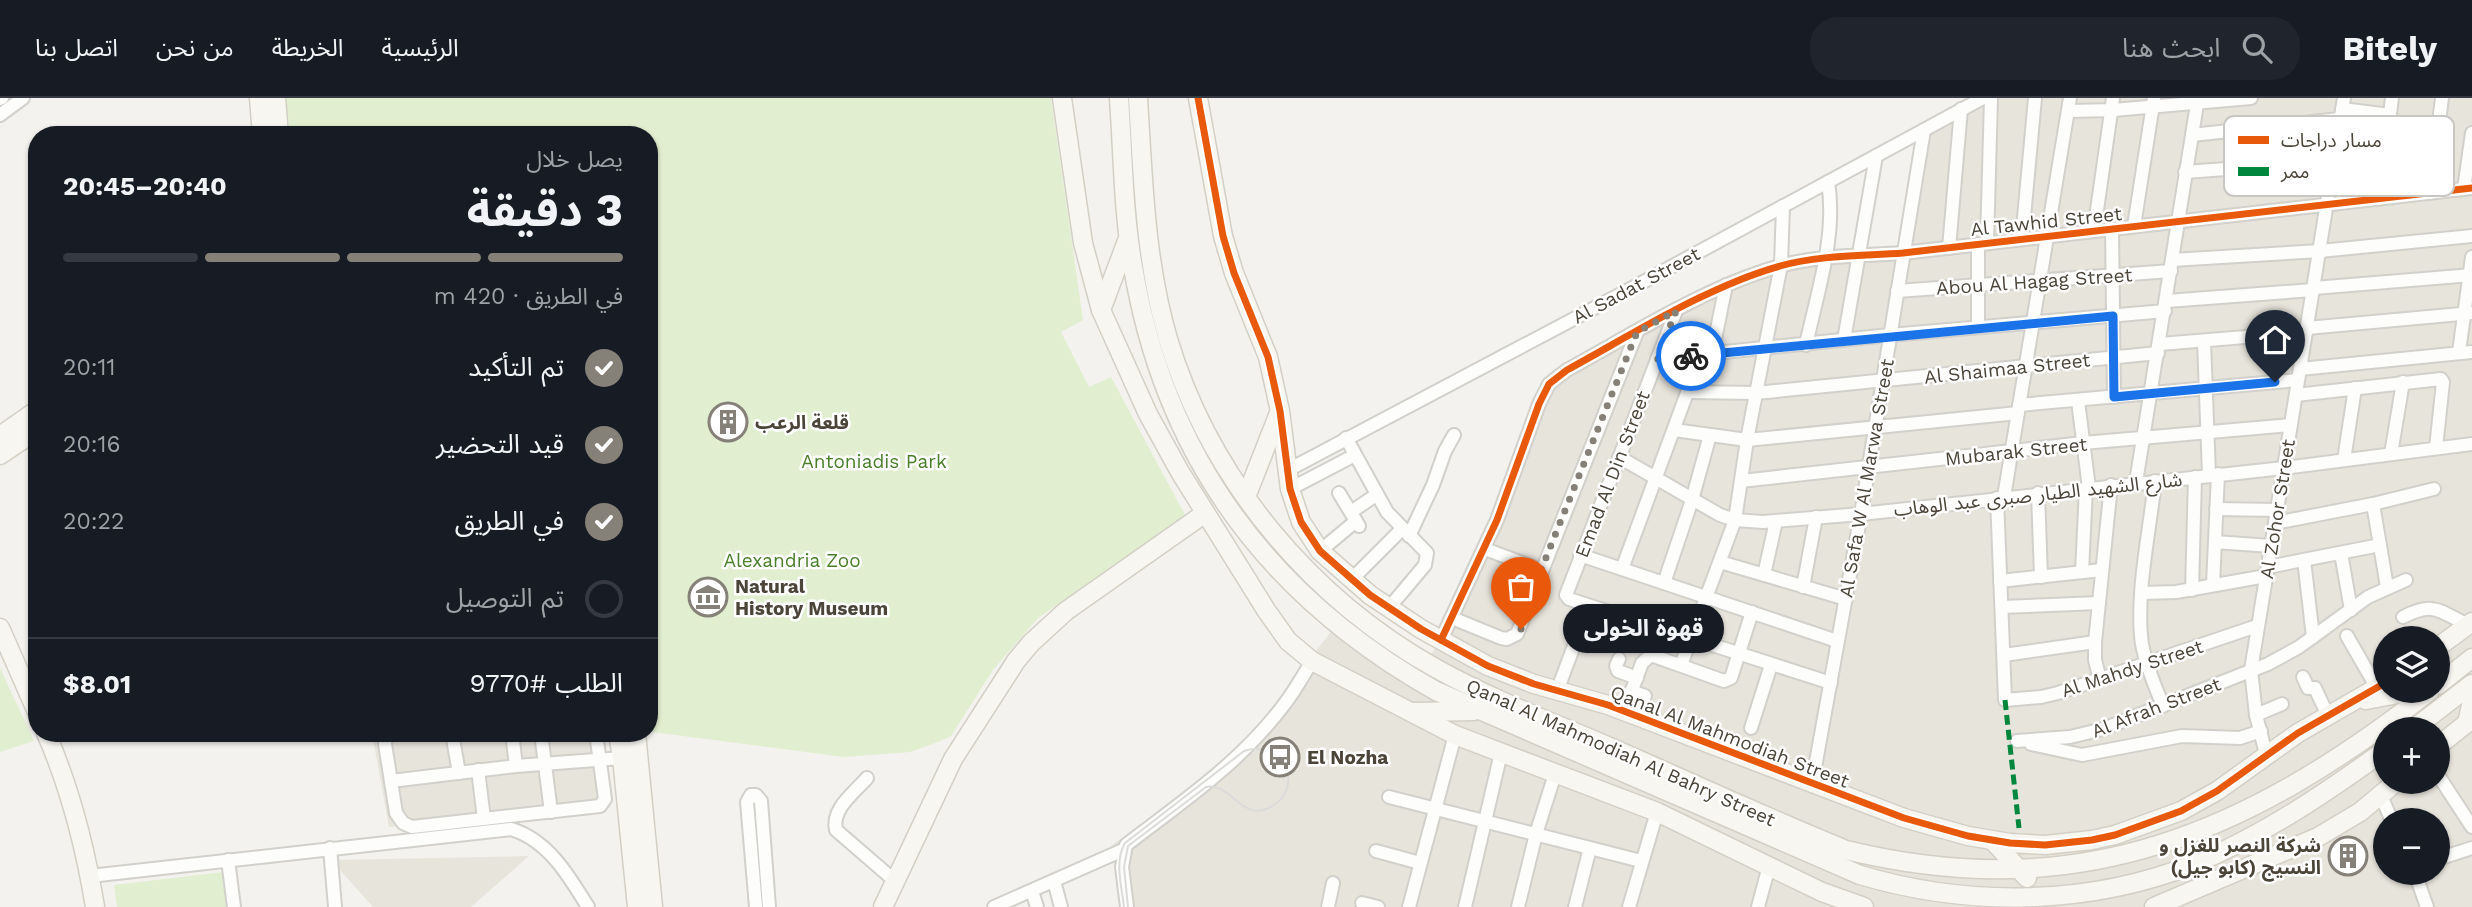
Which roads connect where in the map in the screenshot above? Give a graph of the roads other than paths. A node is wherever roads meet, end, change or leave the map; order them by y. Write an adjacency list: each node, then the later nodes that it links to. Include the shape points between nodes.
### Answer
1 (23, 98): 20 (street)
2 (260, 98): 24 (main road)
3 (276, 98): 25 (main road)
4 (1062, 98): 65 (main road, via 1079,220)
5 (1119, 98): 46 (main road, Qanal Al Mahmodiah Al Bahry Street)
6 (1138, 98): 134 (main road, Qanal Al Mahmodiah Al Bahry Street, via 1148,234 1161,312 1197,415)
7 (1198, 98): 96 (main road, Qanal Al Mahmodiah Street, via 1223,236 1263,340)
8 (1983, 98): 18 (street, Al Sadat Street)
9 (1991, 98): 48 (street)
10 (2035, 98): 47 (street)
11 (2250, 98): 14 (street)
12 (2392, 98): 21 (street)
13 (2442, 98): 23 (street)
14 (2197, 100): 15 (street); 29 (street)
15 (2154, 102): 17 (street); 41 (street)
16 (2069, 104): 17 (street); 44 (street)
17 (2113, 104): 43 (street)
18 (1961, 109): 27 (street, Al Sadat Street); 49 (street)
19 (2342, 109): 21 (street); 22 (street)
20 (0, 115)
21 (2390, 115)
22 (2302, 116)
23 (2440, 116)
24 (261, 126)
25 (278, 126)
26 (2224, 129): 29 (street)
27 (1924, 130): 30 (street, Al Sadat Street); 51 (street, Al Safa W Al Marwa Street)
28 (2472, 133): 34 (street)
29 (2192, 135): 32 (street)
30 (1876, 156): 33 (street, Al Sadat Street); 52 (street)
31 (2224, 169): 32 (street)
32 (2185, 172): 40 (street)
33 (1828, 182): 39 (street, Al Sadat Street); 54 (street, via 1830,226)
34 (2468, 188)
35 (2328, 196): 38 (street, Al Zohor Street)
36 (2399, 196): 37 (street, Al Tawhid Street)
37 (2379, 198): 38 (street, Al Tawhid Street)
38 (2327, 204): 40 (street, Al Tawhid Street); 50 (street, Al Zohor Street)
39 (1783, 206): 55 (street); 106 (street, Al Sadat Street)
40 (2178, 221): 41 (street, Al Tawhid Street); 56 (street)
41 (2134, 226): 42 (street, Al Tawhid Street)
42 (2112, 229): 43 (street, Al Tawhid Street); 57 (street)
43 (2094, 231): 44 (street, Al Tawhid Street)
44 (2047, 236): 47 (street, Al Tawhid Street); 59 (street)
45 (2472, 236): 50 (street, Abou Al Hagag Street)
46 (1129, 238): 65 (main road); 221 (main road, Qanal Al Mahmodiah Al Bahry Street, via 1144,322 1160,374 1193,450 1237,520 1290,583 1351,638 1396,669)
47 (2022, 239): 48 (street, Al Tawhid Street)
48 (1982, 244): 49 (street, Al Tawhid Street); 61 (street)
49 (1948, 247): 51 (street, Al Tawhid Street)
50 (2320, 251): 56 (street, Abou Al Hagag Street); 62 (street, Al Zohor Street)
51 (1903, 253): 52 (street, Al Tawhid Street); 63 (street, Al Safa W Al Marwa Street)
52 (1859, 256): 54 (street, Al Tawhid Street); 74 (street)
53 (2472, 257): 58 (street)
54 (1824, 259): 55 (street, Al Tawhid Street); 76 (street)
55 (1781, 265): 60 (street, Al Tawhid Street); 78 (street)
56 (2171, 266): 57 (street, Abou Al Hagag Street); 64 (street)
57 (2113, 275): 59 (street, Abou Al Hagag Street); 68 (street)
58 (2471, 275): 62 (street); 67 (street)
59 (2039, 281): 61 (street, Abou Al Hagag Street); 69 (street)
60 (1726, 285): 66 (street, Al Tawhid Street); 80 (street)
61 (1978, 285): 63 (street, Abou Al Hagag Street); 70 (street)
62 (2314, 289): 64 (street); 71 (street, Al Zohor Street)
63 (1897, 291): 73 (street, Al Safa W Al Marwa Street)
64 (2166, 306): 68 (street); 77 (street)
65 (1101, 310): 139 (main road, via 1148,414)
66 (1676, 311): 72 (street, Al Tawhid Street); 82 (street, Emad Al Din Street)
67 (2468, 314): 71 (street, Al Shaimaa Street); 79 (street)
68 (2113, 316): 69 (street); 81 (street)
69 (2032, 322): 70 (street); 83 (street)
70 (1978, 327): 73 (street)
71 (2307, 330): 75 (street, Al Shaimaa Street); 84 (street, Al Zohor Street)
72 (1637, 332): 150 (street, Al Tawhid Street, via 1549,384); 157 (street)
73 (1890, 335): 74 (street); 85 (street, Al Safa W Al Marwa Street)
74 (1844, 340): 76 (street)
75 (2204, 341): 77 (street, Al Shaimaa Street); 88 (street)
76 (1806, 345): 78 (street)
77 (2159, 348): 81 (street, Al Shaimaa Street); 91 (street)
78 (1764, 349): 80 (street); 90 (street)
79 (2466, 352): 84 (street)
80 (1707, 355): 82 (street); 89 (street)
81 (2113, 357): 83 (street, Al Shaimaa Street); 93 (street)
82 (1657, 359): 116 (street, Emad Al Din Street)
83 (2025, 366): 85 (street, Al Shaimaa Street); 95 (street)
84 (2299, 374): 88 (street); 92 (street, Al Zohor Street)
85 (1882, 381): 90 (street, Al Shaimaa Street); 99 (street, Al Safa W Al Marwa Street)
86 (2403, 382): 87 (street); 111 (street, via 2439,378 2443,382); 113 (street)
87 (2354, 388): 92 (street); 117 (street)
88 (2206, 389): 91 (street); 101 (street)
89 (1688, 392): 90 (street, Al Shaimaa Street); 100 (street)
90 (1756, 393): 108 (street)
91 (2151, 394): 93 (street); 107 (street)
92 (2296, 395): 98 (street, Al Zohor Street)
93 (2114, 397): 94 (street)
94 (2078, 401): 95 (street); 109 (street)
95 (2018, 409): 99 (street); 112 (street)
96 (1280, 411): 120 (main road, Qanal Al Mahmodiah Street); 134 (main road)
97 (28, 416): 104 (main road)
98 (2291, 425): 101 (street, Mubarak Street); 119 (street, Al Zohor Street)
99 (1875, 426): 108 (street); 118 (street, Al Safa W Al Marwa Street)
100 (1674, 430): 103 (street); 123 (street)
101 (2208, 433): 107 (street, Mubarak Street); 121 (street)
102 (1454, 435): 146 (street)
103 (1710, 435): 108 (street); 136 (street)
104 (0, 436)
105 (28, 436): 114 (main road)
106 (1346, 438): 115 (street); 120 (street, Al Sadat Street)
107 (2144, 438): 109 (street, Mubarak Street); 126 (street)
108 (1747, 440): 124 (street)
109 (2083, 443): 112 (street, Mubarak Street); 128 (street)
110 (2472, 444): 111 (street, شارع الشهيد الطيار صبرى عبد الوهاب)
111 (2436, 448): 113 (street, شارع الشهيد الطيار صبرى عبد الوهاب)
112 (2011, 451): 118 (street, Mubarak Street); 135 (street)
113 (2391, 454): 117 (street, شارع الشهيد الطيار صبرى عبد الوهاب)
114 (0, 455)
115 (1355, 455): 129 (street); 133 (street)
116 (1619, 457): 123 (street, شارع الشهيد الطيار صبرى عبد الوهاب); 153 (street, Emad Al Din Street)
117 (2344, 460): 119 (street, شارع الشهيد الطيار صبرى عبد الوهاب)
118 (1868, 468): 124 (street, Mubarak Street); 140 (street, Al Safa W Al Marwa Street)
119 (2284, 468): 121 (street, شارع الشهيد الطيار صبرى عبد الوهاب); 141 (street, Al Zohor Street)
120 (1288, 470): 129 (main road, Qanal Al Mahmodiah Street)
121 (2214, 475): 122 (street, شارع الشهيد الطيار صبرى عبد الوهاب); 138 (street)
122 (2195, 477): 125 (street, شارع الشهيد الطيار صبرى عبد الوهاب); 170 (street)
123 (1656, 479): 136 (street, شارع الشهيد الطيار صبرى عبد الوهاب); 156 (street)
124 (1741, 481): 143 (street)
125 (2155, 481): 126 (street, شارع الشهيد الطيار صبرى عبد الوهاب); 171 (street)
126 (2136, 482): 127 (street, شارع الشهيد الطيار صبرى عبد الوهاب)
127 (2111, 485): 128 (street, شارع الشهيد الطيار صبرى عبد الوهاب); 158 (street)
128 (2088, 488): 132 (street, شارع الشهيد الطيار صبرى عبد الوهاب); 159 (street)
129 (1290, 489): 151 (main road, Qanal Al Mahmodiah Street, via 1301,522)
130 (2434, 489): 137 (street)
131 (1339, 493): 145 (street)
132 (2038, 493): 135 (street, شارع الشهيد الطيار صبرى عبد الوهاب); 162 (street)
133 (1376, 495): 145 (street); 146 (street)
134 (1246, 497): 192 (main road, Qanal Al Mahmodiah Al Bahry Street, via 1284,547 1321,585)
135 (2000, 498): 140 (street, شارع الشهيد الطيار صبرى عبد الوهاب); 165 (street)
136 (1692, 500): 143 (street, شارع الشهيد الطيار صبرى عبد الوهاب); 166 (street)
137 (2374, 504): 141 (street); 148 (street)
138 (2216, 509): 141 (street); 147 (street)
139 (1205, 514): 198 (main road, via 1278,628); 279 (main road, via 1066,611 1031,643 953,759)
140 (1861, 514): 142 (street, شارع الشهيد الطيار صبرى عبد الوهاب); 173 (street, Al Safa W Al Marwa Street)
141 (2276, 516): 149 (street, Al Zohor Street)
142 (1816, 517): 144 (street, شارع الشهيد الطيار صبرى عبد الوهاب); 168 (street)
143 (1735, 520): 144 (street, شارع الشهيد الطيار صبرى عبد الوهاب); 155 (street)
144 (1776, 520): 161 (street)
145 (1356, 521): 151 (street)
146 (1406, 533): 163 (street); 177 (street, via 1428,557)
147 (2215, 542): 149 (street); 167 (street)
148 (2380, 545): 152 (street); 169 (street)
149 (2271, 546): 160 (street, Al Zohor Street)
150 (1485, 549): 157 (street); 181 (street, Al Tawhid Street)
151 (1320, 551): 163 (main road, Qanal Al Mahmodiah Street)
152 (2341, 553): 154 (street); 178 (street)
153 (1580, 555): 156 (street); 175 (street, Emad Al Din Street, via 1566,593)
154 (2304, 560): 160 (street); 186 (street)
155 (1720, 562): 161 (street); 172 (street)
156 (1622, 569): 166 (street)
157 (1541, 570): 181 (street, via 1521,629 1513,638 1500,638)
158 (2102, 570): 159 (street); 174 (street)
159 (2082, 572): 162 (street)
160 (2267, 572): 167 (street); 183 (street, Al Zohor Street)
161 (1764, 575): 168 (street)
162 (2041, 577): 165 (street)
163 (1351, 580): 177 (main road, Qanal Al Mahmodiah Street)
164 (2406, 580): 169 (street, Al Afrah Street)
165 (2000, 582): 176 (street)
166 (1664, 583): 172 (street)
167 (2213, 585): 170 (street)
168 (1804, 587): 173 (street)
169 (2387, 587): 178 (street, Al Afrah Street)
170 (2192, 590): 171 (street)
171 (2142, 593): 201 (street)
172 (1707, 596): 179 (street); 189 (street)
173 (1846, 599): 190 (street, Al Safa W Al Marwa Street)
174 (2099, 603): 176 (street); 191 (street)
175 (1589, 606): 189 (street); 210 (street)
176 (2002, 607): 195 (street)
177 (1388, 609): 188 (main road, Qanal Al Mahmodiah Street)
178 (2351, 610): 186 (street, Al Afrah Street)
179 (1752, 612): 190 (street); 194 (street)
180 (2403, 617): 182 (street, via 2425,607)
181 (1452, 618): 188 (street, Al Tawhid Street)
182 (2470, 623): 187 (main road)
183 (2257, 626): 201 (street, Al Mahdy Street); 202 (street, Al Zohor Street)
184 (0, 628): 213 (main road)
185 (2347, 636): 203 (street)
186 (2313, 638): 202 (street, Al Afrah Street)
187 (2450, 638)
188 (1441, 640): 193 (main road, Qanal Al Mahmodiah Street)
189 (1690, 640): 194 (street); 199 (street)
190 (1837, 641): 208 (street, Al Safa W Al Marwa Street)
191 (2095, 642): 195 (street); 207 (street)
192 (1402, 648): 193 (main road); 278 (main road, Qanal Al Mahmodiah Al Bahry Street, via 1469,686 1846,850 1930,872)
193 (1466, 655): 210 (main road, Qanal Al Mahmodiah Street, via 1510,676)
194 (1740, 655): 199 (street, via 1734,675 1724,681); 200 (street)
195 (2004, 655): 207 (street, Al Mahdy Street, via 2005,700 2041,697)
196 (2472, 658): 204 (main road)
197 (1619, 659): 206 (street, via 1618,671)
198 (1312, 661): 222 (main road); 268 (street, via 1284,705 1244,751)
199 (1681, 665): 206 (street, via 1651,655 1644,659)
200 (1772, 665): 208 (street); 228 (street)
201 (2147, 665): 207 (street, Al Mahdy Street); 220 (street)
202 (2251, 670): 220 (street, Al Afrah Street); 224 (street, Al Zohor Street)
203 (2373, 674)
204 (2450, 675)
205 (2303, 677): 225 (street, via 2308,688 2315,688)
206 (1637, 678): 211 (street)
207 (2099, 680)
208 (1831, 683): 252 (street, Al Safa W Al Marwa Street)
209 (2472, 684): 226 (main road)
210 (1558, 691): 223 (main road, Qanal Al Mahmodiah Street)
211 (1631, 691): 214 (street); 223 (street)
212 (2373, 691): 217 (main road, Qanal Al Mahmodiah Street)
213 (28, 692)
214 (1645, 696)
215 (2373, 698): 217 (main road)
216 (2472, 701): 227 (main road)
217 (2353, 702): 225 (main road, Qanal Al Mahmodiah Street)
218 (2414, 703): 278 (main road, Qanal Al Mahmodiah Al Bahry Street, via 2316,775 2200,839 2108,869)
219 (2282, 704): 224 (street)
220 (2163, 706): 229 (street, Al Afrah Street, via 2070,737 2017,741 2081,755 2198,735 2240,738)
221 (1477, 711): 222 (main road); 243 (main road, Qanal Al Mahmodiah Al Bahry Street, via 1860,875 1923,891 2001,899 2098,891 2196,863 2284,817)
222 (1410, 712): 230 (main road)
223 (1624, 712): 252 (main road, Qanal Al Mahmodiah Street)
224 (2256, 715): 229 (street, Al Zohor Street)
225 (2328, 716): 241 (main road, Qanal Al Mahmodiah Street)
226 (2429, 717)
227 (2470, 721): 231 (main road)
228 (1751, 727)
229 (2261, 731): 241 (street, Al Zohor Street)
230 (1455, 735): 240 (main road); 256 (street)
231 (2450, 737)
232 (50, 742): 277 (main road, via 71,796)
233 (385, 742): 251 (street)
234 (454, 742): 248 (street)
235 (513, 742): 246 (street)
236 (542, 742): 245 (street)
237 (597, 742): 244 (street)
238 (619, 742): 242 (main road)
239 (637, 742): 291 (main road)
240 (1501, 753): 249 (main road); 261 (street)
241 (2266, 754): 264 (main road, Qanal Al Mahmodiah Street, via 2199,802 2137,829 2045,845)
242 (622, 758): 244 (street); 290 (main road)
243 (2373, 758)
244 (600, 759): 245 (street); 258 (street, via 602,804)
245 (545, 764): 246 (street); 258 (street)
246 (516, 766): 247 (street)
247 (478, 770): 248 (street); 260 (street)
248 (459, 773): 251 (street)
249 (1555, 774): 259 (main road); 263 (street)
250 (867, 778): 279 (street, via 836,813 836,830)
251 (391, 781): 260 (street, via 396,813 407,826)
252 (1812, 784): 264 (main road, Qanal Al Mahmodiah Street, via 1920,823)
253 (2450, 793): 262 (street)
254 (2381, 796): 257 (street); 308 (main road, via 2318,837)
255 (1390, 797): 256 (street)
256 (1434, 808): 261 (street); 275 (street)
257 (2386, 808)
258 (551, 812): 260 (street)
259 (1657, 812): 274 (street); 276 (main road)
260 (484, 819)
261 (1486, 821): 263 (street); 302 (street)
262 (2472, 827)
263 (1536, 834): 266 (street); 303 (street)
264 (1993, 841): 278 (main road)
265 (330, 848): 273 (street); 288 (street); 289 (street, via 511,829 546,850)
266 (1590, 848): 274 (street); 304 (street)
267 (2472, 848): 270 (street)
268 (1123, 850): 280 (street); 298 (street)
269 (1376, 851): 275 (street)
270 (2450, 855)
271 (766, 858): 272 (street); 272 (street, via 761,801 756,794 747,802); 293 (street)
272 (752, 859): 292 (street)
273 (229, 860): 277 (street); 287 (street)
274 (1642, 861): 305 (street)
275 (1420, 863): 301 (street)
276 (1769, 866): 284 (main road); 306 (street)
277 (89, 876): 286 (main road)
278 (2027, 878)
279 (895, 881): 294 (main road)
280 (1054, 881): 283 (street); 297 (street)
281 (1333, 883): 299 (street)
282 (2419, 885): 309 (street)
283 (1032, 891): 295 (street); 296 (street)
284 (1821, 900): 307 (main road)
285 (1362, 903): 300 (street)
286 (95, 907)
287 (234, 907)
288 (335, 907)
289 (588, 907)
290 (637, 907)
291 (653, 907)
292 (756, 907)
293 (769, 907)
294 (883, 907)
295 (994, 907)
296 (1037, 907)
297 (1061, 907)
298 (1127, 907)
299 (1328, 907)
300 (1378, 907)
301 (1409, 907)
302 (1465, 907)
303 (1518, 907)
304 (1575, 907)
305 (1629, 907)
306 (1758, 907)
307 (1864, 907)
308 (2154, 907)
309 (2427, 907)

